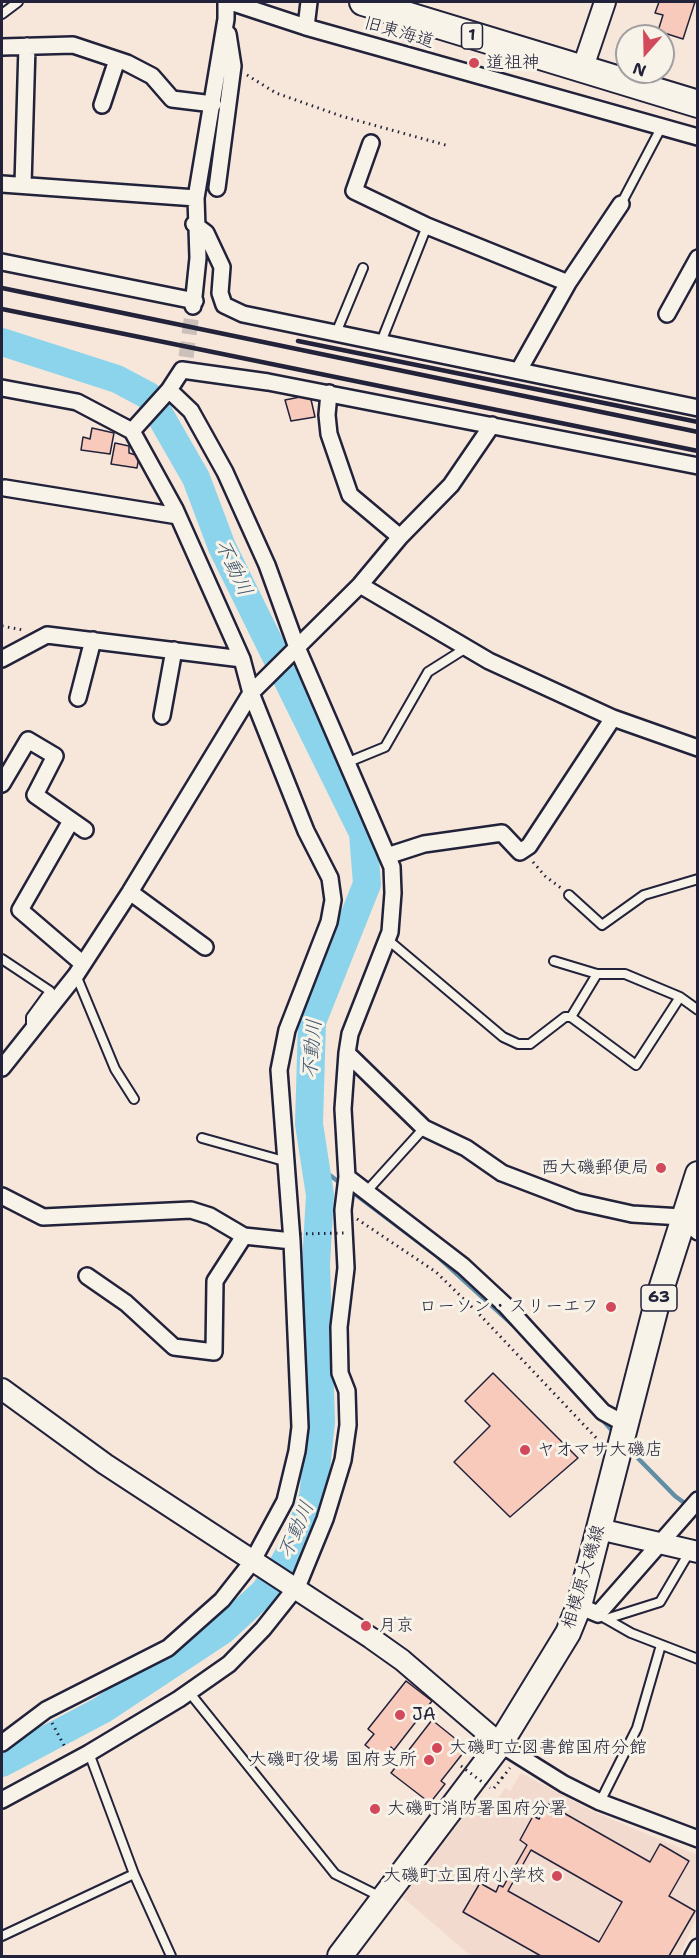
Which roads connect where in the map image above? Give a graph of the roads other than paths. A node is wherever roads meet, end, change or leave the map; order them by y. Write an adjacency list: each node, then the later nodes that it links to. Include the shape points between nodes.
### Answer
1 (18, 2): 6 (lane)
2 (228, 2): 7 (street); 8 (street, 旧東海道)
3 (309, 2): 8 (street)
4 (363, 2): 12 (highway, 1)
5 (605, 2): 12 (street)
6 (2, 14)
7 (226, 19): 13 (street); 21 (street, via 233,66)
8 (306, 27): 16 (street, 旧東海道)
9 (27, 46): 10 (street); 11 (street, via 73,45); 20 (street)
10 (2, 47)
11 (117, 60): 13 (street, via 152,76 172,99); 15 (street)
12 (582, 70): 14 (highway, 1)
13 (213, 104): 22 (street)
14 (698, 104)
15 (102, 105)
16 (661, 128): 17 (street, 旧東海道); 23 (lane)
17 (698, 137)
18 (371, 143): 25 (street, via 354,192)
19 (2, 184): 20 (street)
20 (22, 185): 22 (street)
21 (217, 188)
22 (196, 198): 24 (street)
23 (621, 204): 29 (street)
24 (194, 224): 27 (street, via 198,258 194,304); 31 (street, via 206,233 222,267 220,293 224,305 243,314)
25 (427, 226): 29 (street); 32 (lane)
26 (698, 258): 30 (street)
27 (2, 262)
28 (363, 268): 31 (lane)
29 (567, 283): 33 (street)
30 (667, 314)
31 (336, 333): 32 (street)
32 (381, 342): 33 (street)
33 (519, 370): 37 (street)
34 (2, 388): 39 (street, via 77,402)
35 (169, 390): 36 (street, via 184,363 226,375); 39 (street); 46 (street, via 191,411 220,462 267,565)
36 (329, 393): 38 (street); 43 (street, via 328,434 350,495)
37 (698, 408)
38 (492, 425): 40 (street); 43 (street, via 451,485)
39 (132, 431): 42 (street)
40 (698, 466)
41 (5, 488): 42 (street)
42 (178, 516): 50 (street)
43 (400, 537): 44 (street)
44 (360, 585): 46 (street); 47 (street)
45 (93, 640): 48 (street); 49 (street, via 47,635); 52 (street)
46 (296, 645): 51 (street); 56 (street)
47 (466, 648): 54 (street); 56 (lane, via 428,672 385,747)
48 (174, 650): 50 (street); 53 (street)
49 (2, 659)
50 (242, 659): 51 (street)
51 (250, 693): 62 (street); 79 (street, via 306,831 330,878 333,900 329,922 287,1030 279,1070)
52 (78, 698)
53 (162, 716)
54 (613, 718): 55 (street); 60 (street, via 529,851 520,852 502,833 424,844)
55 (698, 748)
56 (346, 763): 60 (street)
57 (2, 784): 58 (street, via 28,740 55,756 35,795)
58 (71, 821): 59 (street); 68 (street, via 20,910)
59 (85, 830)
60 (387, 856): 64 (street, via 392,867 393,893)
61 (698, 879): 63 (lane, via 644,895 602,925)
62 (130, 892): 65 (street); 68 (street)
63 (569, 895)
64 (387, 939): 72 (lane, via 503,1037 518,1044 530,1044 565,1017); 74 (street, via 350,1034)
65 (205, 947)
66 (2, 959): 73 (lane, via 50,991 31,1017)
67 (554, 961): 69 (lane)
68 (80, 969): 73 (street); 76 (lane, via 115,1069)
69 (597, 974): 70 (lane, via 625,974); 72 (lane)
70 (680, 997): 71 (lane); 72 (lane, via 636,1065)
71 (698, 1010)
72 (571, 1017)
73 (32, 1030): 75 (street)
74 (347, 1053): 77 (street); 81 (street, via 343,1108)
75 (2, 1068)
76 (134, 1099)
77 (424, 1128): 82 (lane); 84 (street, via 466,1148 502,1173 542,1190)
78 (201, 1138): 79 (lane)
79 (284, 1161): 86 (street)
80 (698, 1174): 84 (main road, 相模原大磯線 / 63)
81 (347, 1177): 82 (street); 95 (street, via 343,1209 346,1268 339,1350 340,1373 347,1391 348,1425 343,1460 325,1519)
82 (366, 1192): 89 (street, via 463,1266 505,1305 603,1412)
83 (2, 1196): 85 (street, via 43,1217 191,1210)
84 (690, 1225): 89 (main road, 相模原大磯線 / 63)
85 (244, 1236): 86 (street); 87 (street, via 215,1281 214,1352 174,1347 126,1303)
86 (296, 1238): 94 (street, via 300,1427 285,1501)
87 (87, 1276)
88 (2, 1389): 94 (street)
89 (625, 1424): 91 (main road, 相模原大磯線 / 63)
90 (698, 1500): 92 (street)
91 (598, 1530): 92 (street); 96 (main road, 相模原大磯線 / 63)
92 (657, 1544): 93 (street); 96 (street)
93 (694, 1551): 96 (lane, via 660,1602)
94 (257, 1566): 95 (street); 100 (street, via 168,1648 46,1710)
95 (292, 1588): 99 (street, via 263,1629 229,1664); 101 (street, via 402,1660)
96 (594, 1613): 97 (lane); 101 (main road, 相模原大磯線 / 63, via 568,1633)
97 (661, 1645): 98 (lane); 104 (lane, via 637,1728)
98 (698, 1659)
99 (189, 1692): 102 (street); 107 (lane, via 334,1874)
100 (2, 1743)
101 (500, 1744): 104 (street); 107 (main road, 相模原大磯線 / 63)
102 (89, 1753): 103 (street); 106 (lane)
103 (2, 1800)
104 (600, 1802): 105 (street)
105 (698, 1839)
106 (134, 1874): 108 (lane); 110 (lane)
107 (383, 1898): 111 (main road, 相模原大磯線 / 63)
108 (2, 1936)
109 (698, 1947): 112 (street)
110 (171, 1956)
111 (340, 1956)
112 (693, 1956)

